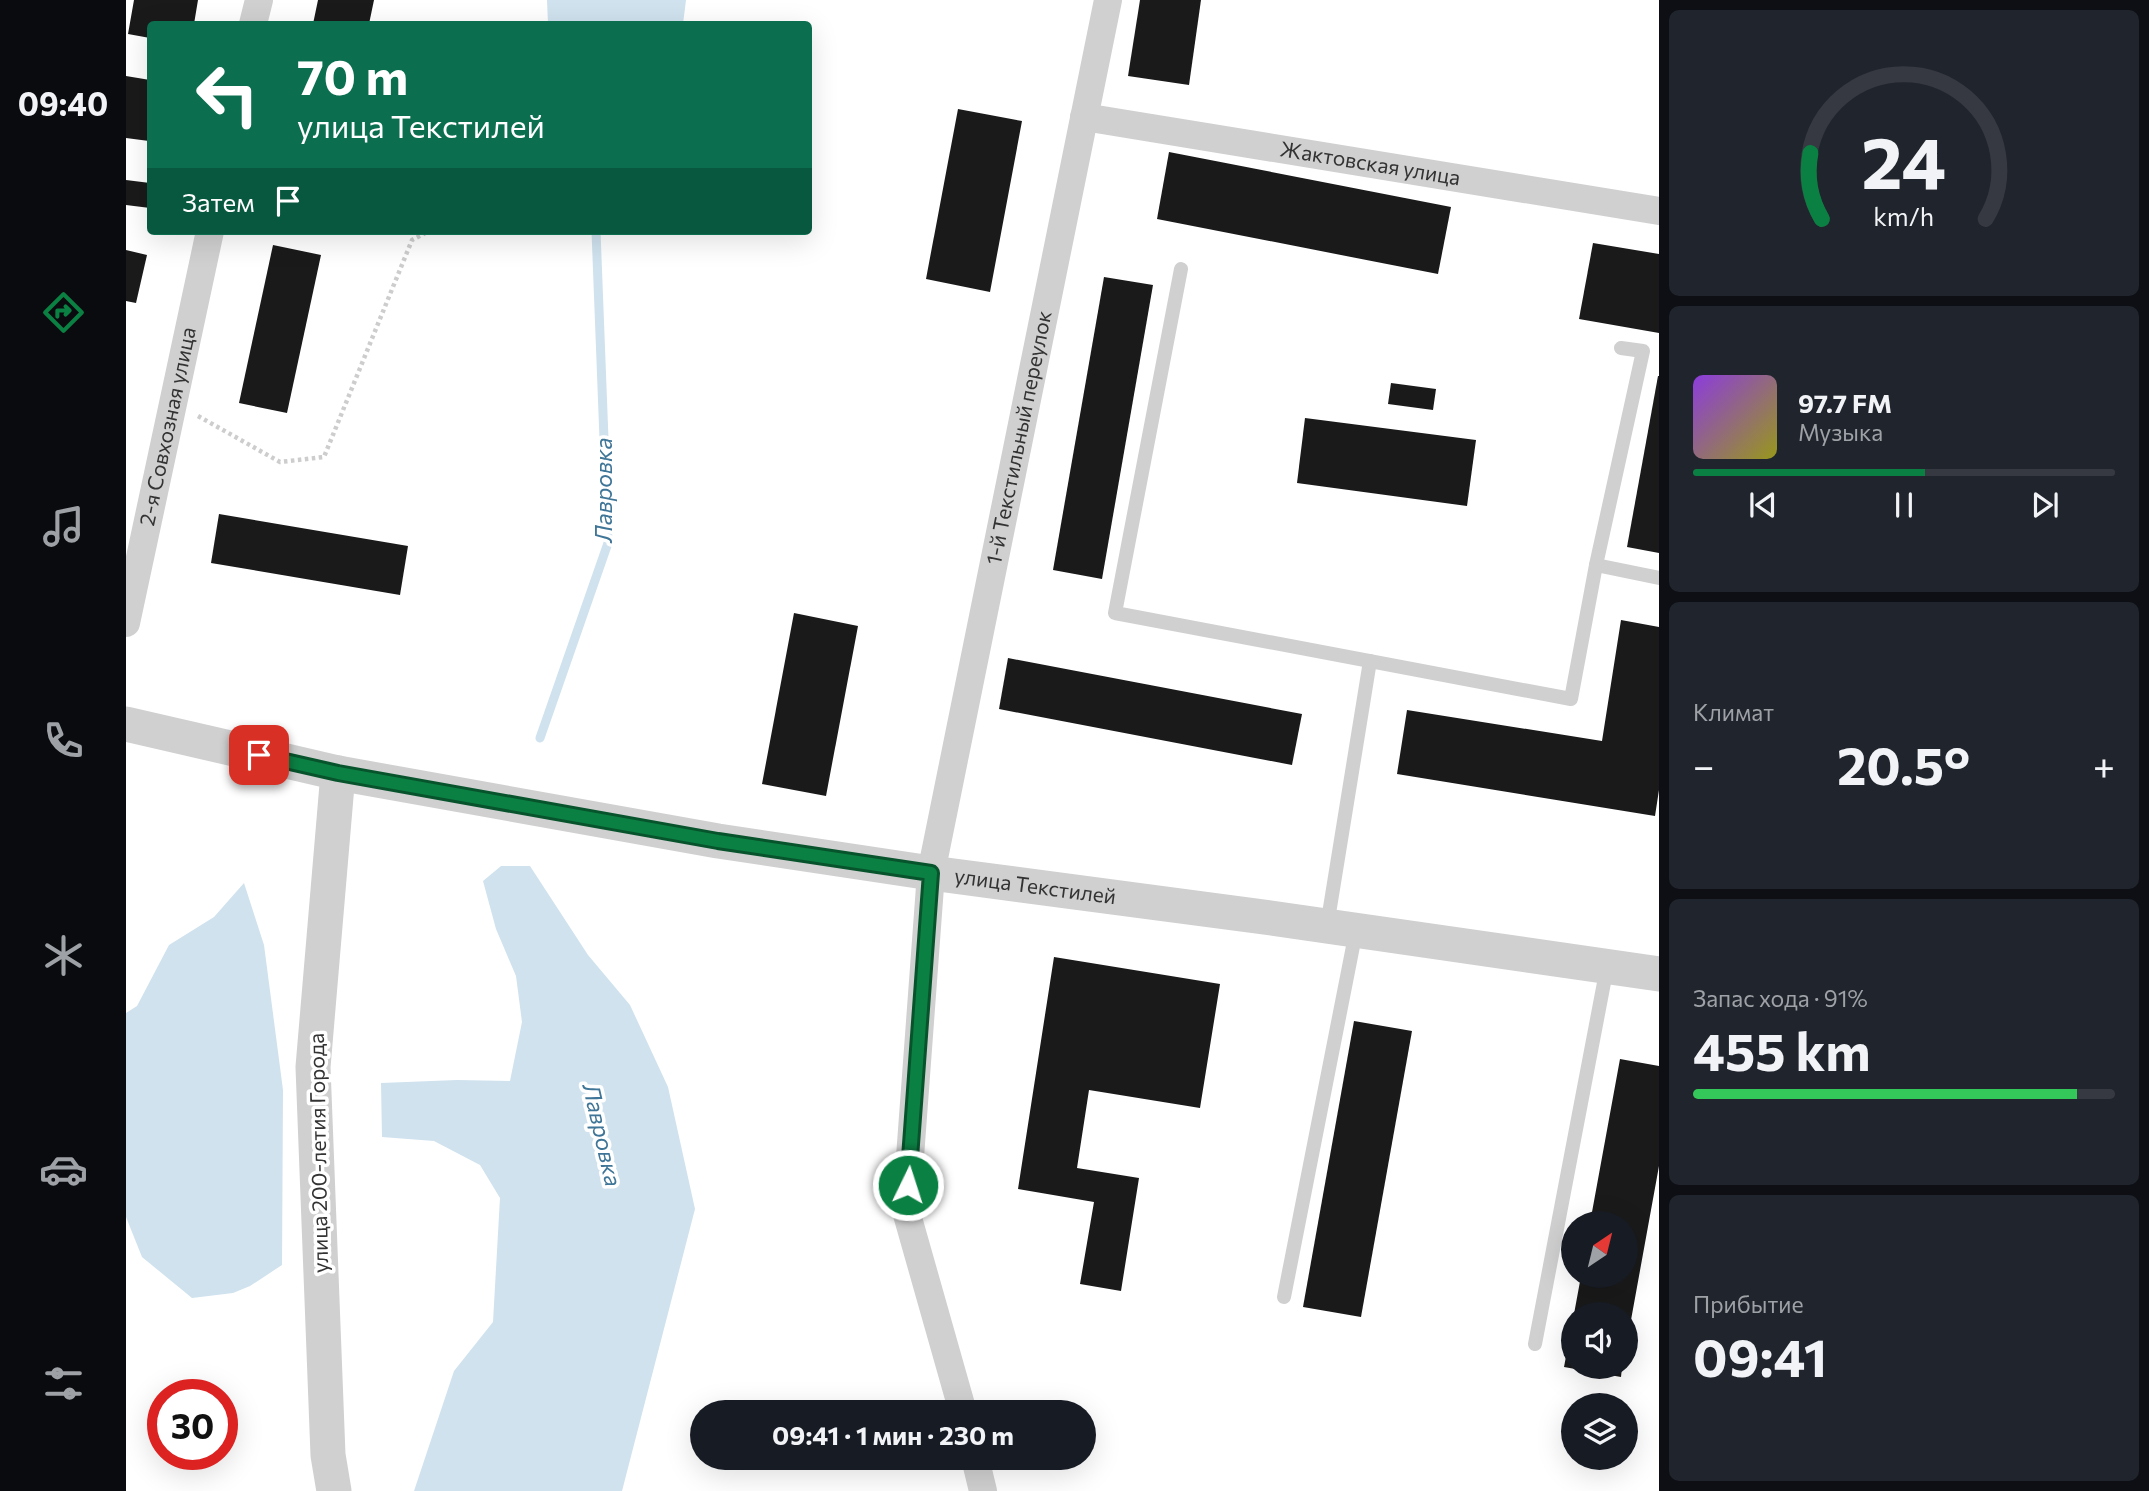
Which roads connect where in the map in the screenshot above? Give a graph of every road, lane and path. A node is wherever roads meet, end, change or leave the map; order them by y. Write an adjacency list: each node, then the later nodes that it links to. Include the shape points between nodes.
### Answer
1 (259, 0): 3 (street)
2 (1108, 0): 4 (street, 1-й Текстильный переулок)
3 (254, 21)
4 (1084, 117): 5 (street, Жактовская улица); 17 (street, 1-й Текстильный переулок)
5 (1659, 212)
6 (209, 235): 10 (street, 2-я Совхозная улица)
7 (421, 235): 10 (path, via 412,240 324,457 280,462)
8 (1181, 269): 14 (lane, via 1115,613)
9 (1621, 348): 11 (lane, via 1643,351)
10 (174, 402): 13 (street, 2-я Совхозная улица)
11 (1597, 565): 12 (lane); 14 (lane, via 1571,699)
12 (1659, 578)
13 (126, 623)
14 (1370, 661): 18 (lane)
15 (126, 724): 16 (street, улица Текстилей)
16 (338, 773): 17 (street, улица Текстилей, via 718,841); 25 (street, улица 200-летия Города, via 313,1067 328,1455)
17 (931, 873): 18 (street, улица Текстилей); 23 (street, 1-й Текстильный переулок, via 906,1211)
18 (1341, 929): 19 (street, улица Текстилей); 21 (lane)
19 (1607, 967): 20 (street, улица Текстилей); 22 (lane)
20 (1659, 974)
21 (1284, 1297)
22 (1535, 1344)
23 (959, 1400)
24 (978, 1470): 26 (street)
25 (334, 1491)
26 (984, 1491)

